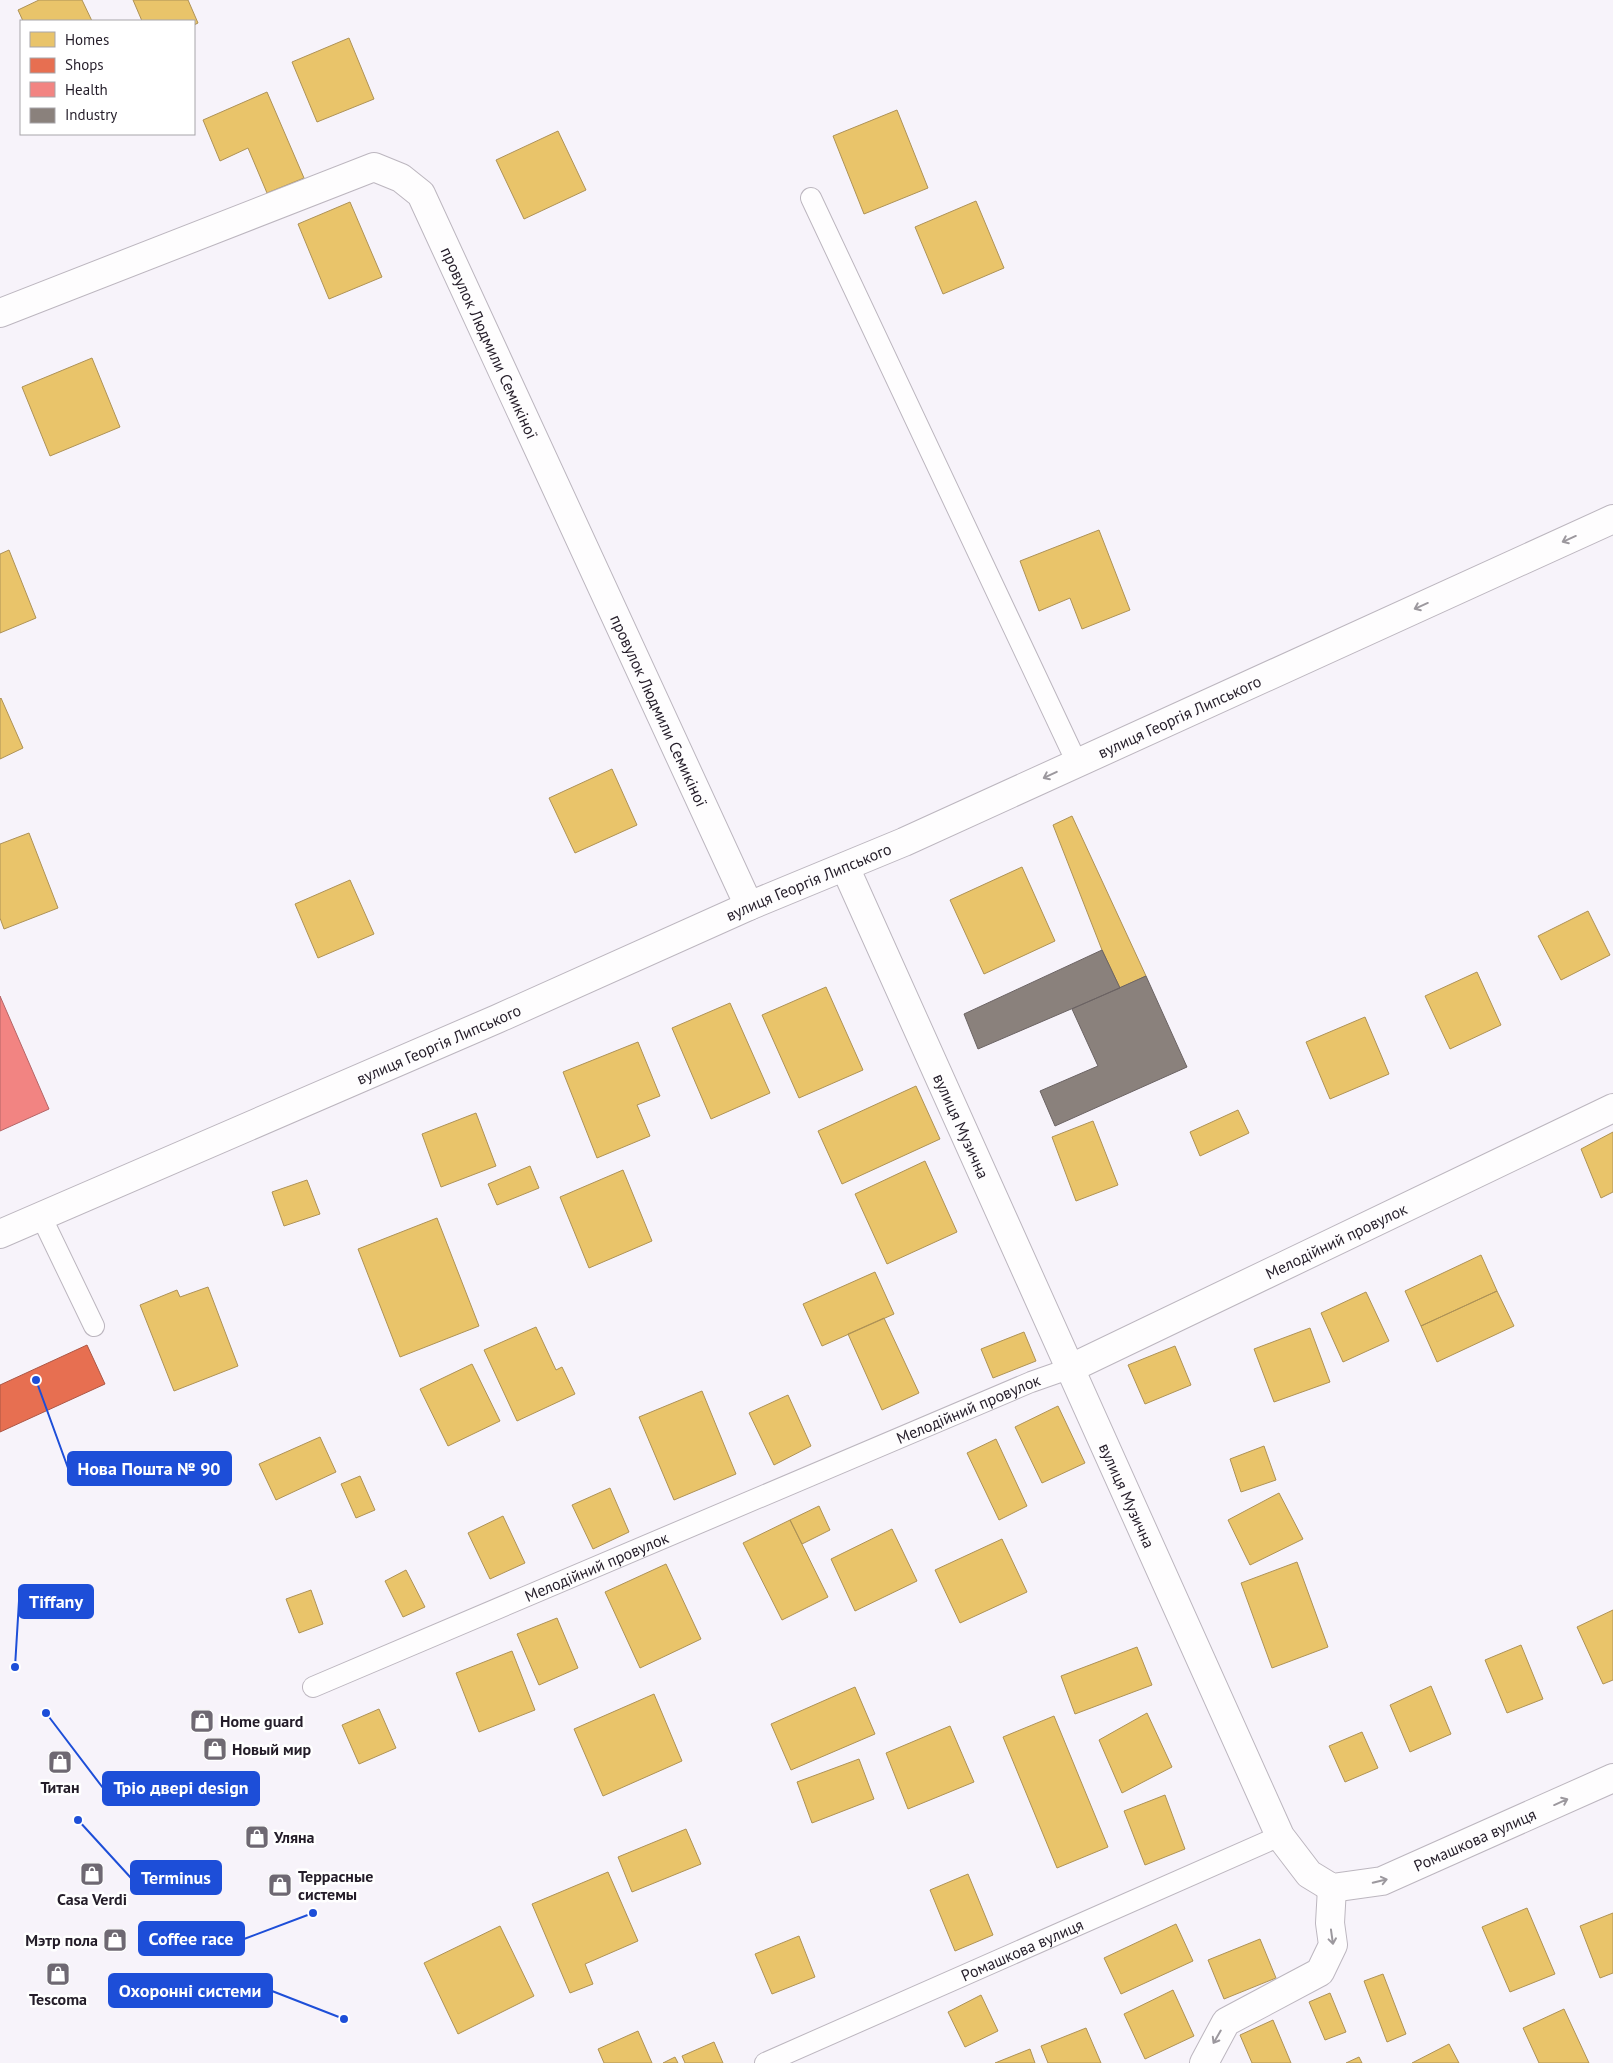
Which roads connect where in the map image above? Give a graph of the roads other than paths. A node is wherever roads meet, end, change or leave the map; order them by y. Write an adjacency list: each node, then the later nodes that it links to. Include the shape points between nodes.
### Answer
1 (810, 198): 4 (lane)
2 (0, 313): 6 (street, провулок Людмили Семикіної, via 374,167 401,178 421,194)
3 (1613, 519): 4 (street, вулиця Георгія Липського, one-way to 4)
4 (1077, 763): 5 (street, вулиця Георгія Липського, one-way to 5)
5 (845, 868): 6 (street, вулиця Георгія Липського); 11 (street, вулиця Музична)
6 (749, 906): 8 (street, вулиця Георгія Липського)
7 (1613, 1108): 11 (street, Мелодійний провулок)
8 (41, 1216): 9 (street, вулиця Георгія Липського); 10 (lane)
9 (0, 1234)
10 (94, 1326)
11 (1071, 1368): 12 (lane, Мелодійний провулок, via 1031,1382); 14 (street, вулиця Музична)
12 (313, 1687)
13 (1613, 1778): 15 (street, Ромашкова вулиця, one-way to 13, via 1382,1881)
14 (1280, 1836): 15 (street, вулиця Музична, via 1309,1874); 16 (lane, Ромашкова вулиця)
15 (1332, 1888): 17 (street, one-way to 17, via 1330,1923 1333,1945 1320,1972 1226,2022)
16 (765, 2063)
17 (1204, 2063)

